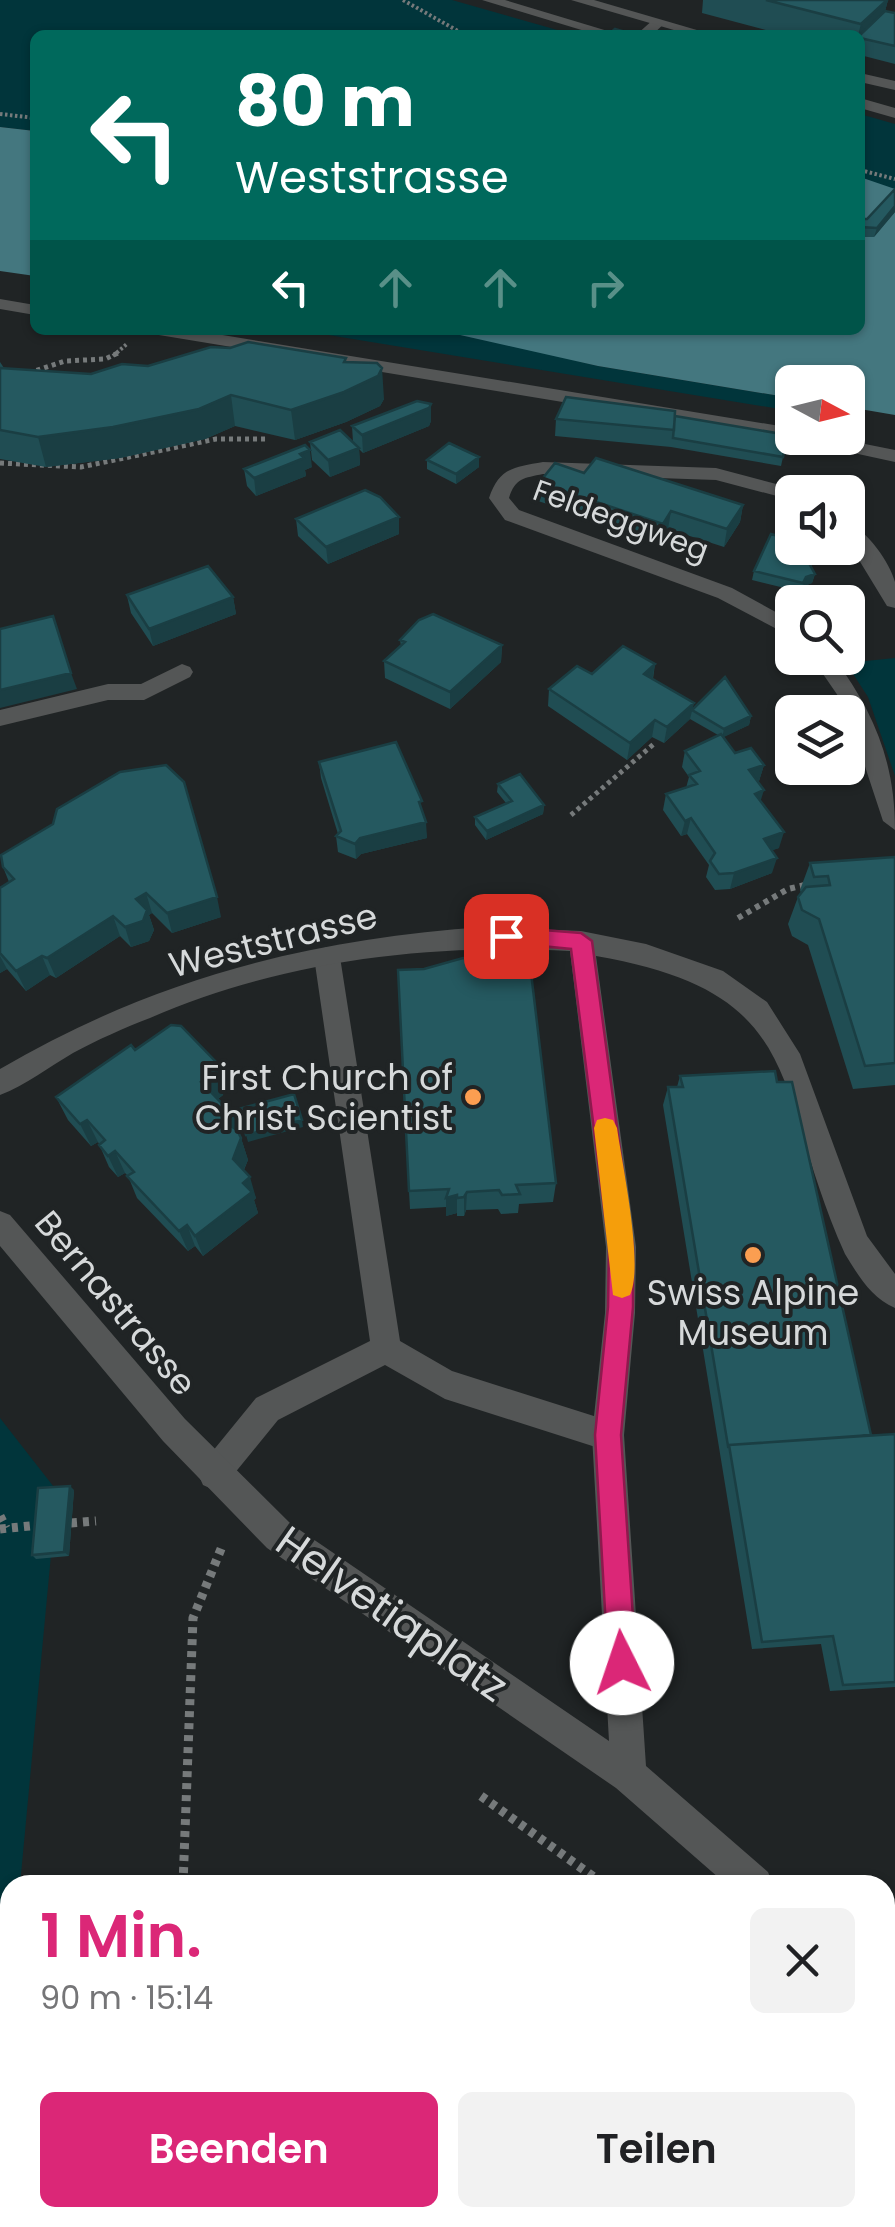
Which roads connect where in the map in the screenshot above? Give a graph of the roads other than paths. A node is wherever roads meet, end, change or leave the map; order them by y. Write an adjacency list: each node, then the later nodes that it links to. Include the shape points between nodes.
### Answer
1 (489, 0): 4 (street)
2 (578, 0): 3 (street)
3 (663, 18): 5 (street); 6 (street)
4 (596, 30)
5 (649, 30)
6 (694, 30)
7 (865, 78): 8 (street)
8 (895, 86)
9 (865, 105): 10 (street)
10 (895, 113)
11 (0, 304): 12 (street)
12 (30, 309)
13 (189, 335): 14 (street)
14 (775, 431)
15 (865, 450): 16 (street)
16 (895, 456)
17 (775, 490): 20 (street, Feldeggweg, via 716,474 543,468 515,472 499,498 512,515 725,593)
18 (865, 549): 19 (street)
19 (895, 601)
20 (775, 621)
21 (182, 672): 23 (street, via 144,692 108,692)
22 (836, 675): 24 (street, via 856,704)
23 (0, 718)
24 (895, 821)
25 (581, 941): 26 (street, Weststrasse, via 481,936); 29 (street, via 699,972 761,1014 804,1086 852,1241 871,1273); 32 (street, via 621,1247)
26 (327, 957): 27 (street, Weststrasse, via 158,1004 62,1046); 30 (street)
27 (0, 1083)
28 (0, 1224): 31 (street, Bernastrasse)
29 (895, 1294)
30 (386, 1350): 32 (street, via 445,1384); 33 (street, via 267,1408)
31 (174, 1430): 33 (street, Helvetiaplatz)
32 (608, 1435): 34 (street)
33 (214, 1474): 34 (street, Helvetiaplatz, via 308,1558)
34 (629, 1775): 35 (street, Helvetiaplatz)
35 (744, 1875)

